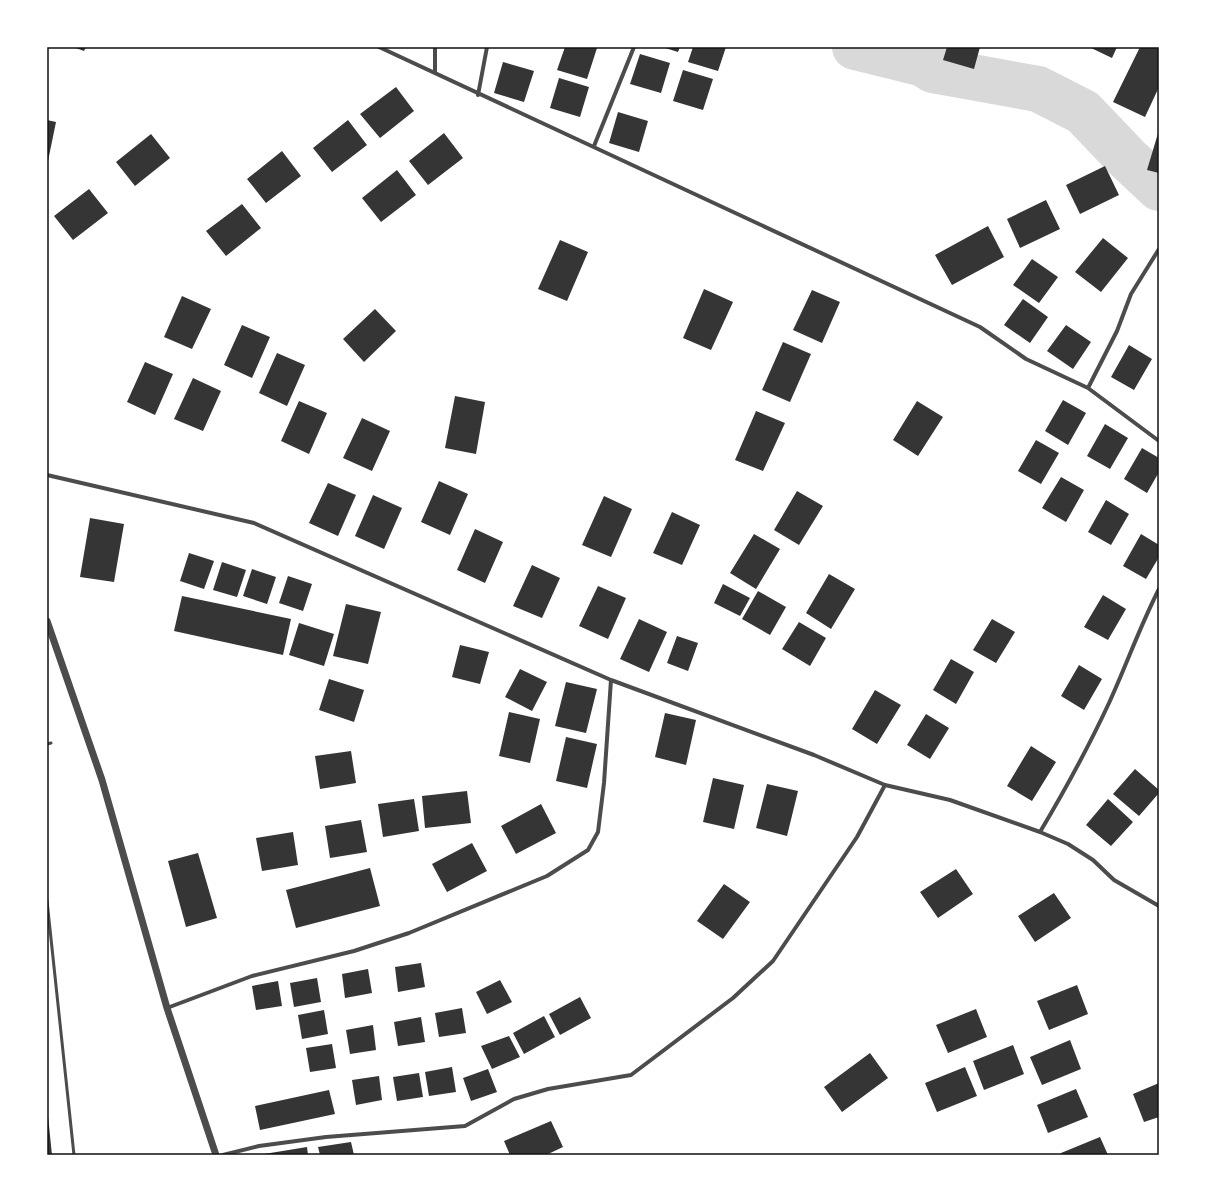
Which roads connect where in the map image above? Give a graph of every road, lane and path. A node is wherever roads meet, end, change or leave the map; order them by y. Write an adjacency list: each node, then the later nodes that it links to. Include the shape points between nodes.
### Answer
1 (379, 47): 5 (street)
2 (435, 47): 5 (street)
3 (487, 47): 6 (street)
4 (634, 47): 7 (street)
5 (435, 73): 6 (street)
6 (478, 95): 7 (street)
7 (594, 146): 9 (street, via 980,327 1026,359)
8 (1159, 249): 9 (street, via 1131,294 1117,331)
9 (1088, 388): 10 (street)
10 (1159, 441)
11 (47, 475): 14 (street, via 254,523)
12 (1159, 589): 18 (street, via 1093,738)
13 (47, 621): 21 (street, via 102,780)
14 (611, 680): 17 (street, via 814,755); 21 (street, via 598,832 588,850 547,876 409,933 354,951 252,976)
15 (51, 743): 16 (lane)
16 (47, 744)
17 (885, 785): 18 (street, via 950,800); 24 (street, via 857,837 773,961 733,998 631,1074 548,1089 514,1099 465,1126 326,1137 259,1146)
18 (1040, 832): 20 (street, via 1068,844 1093,860 1114,880)
19 (47, 901): 22 (lane)
20 (1159, 906)
21 (167, 1008): 23 (street)
22 (74, 1155)
23 (216, 1155)
24 (223, 1155)

